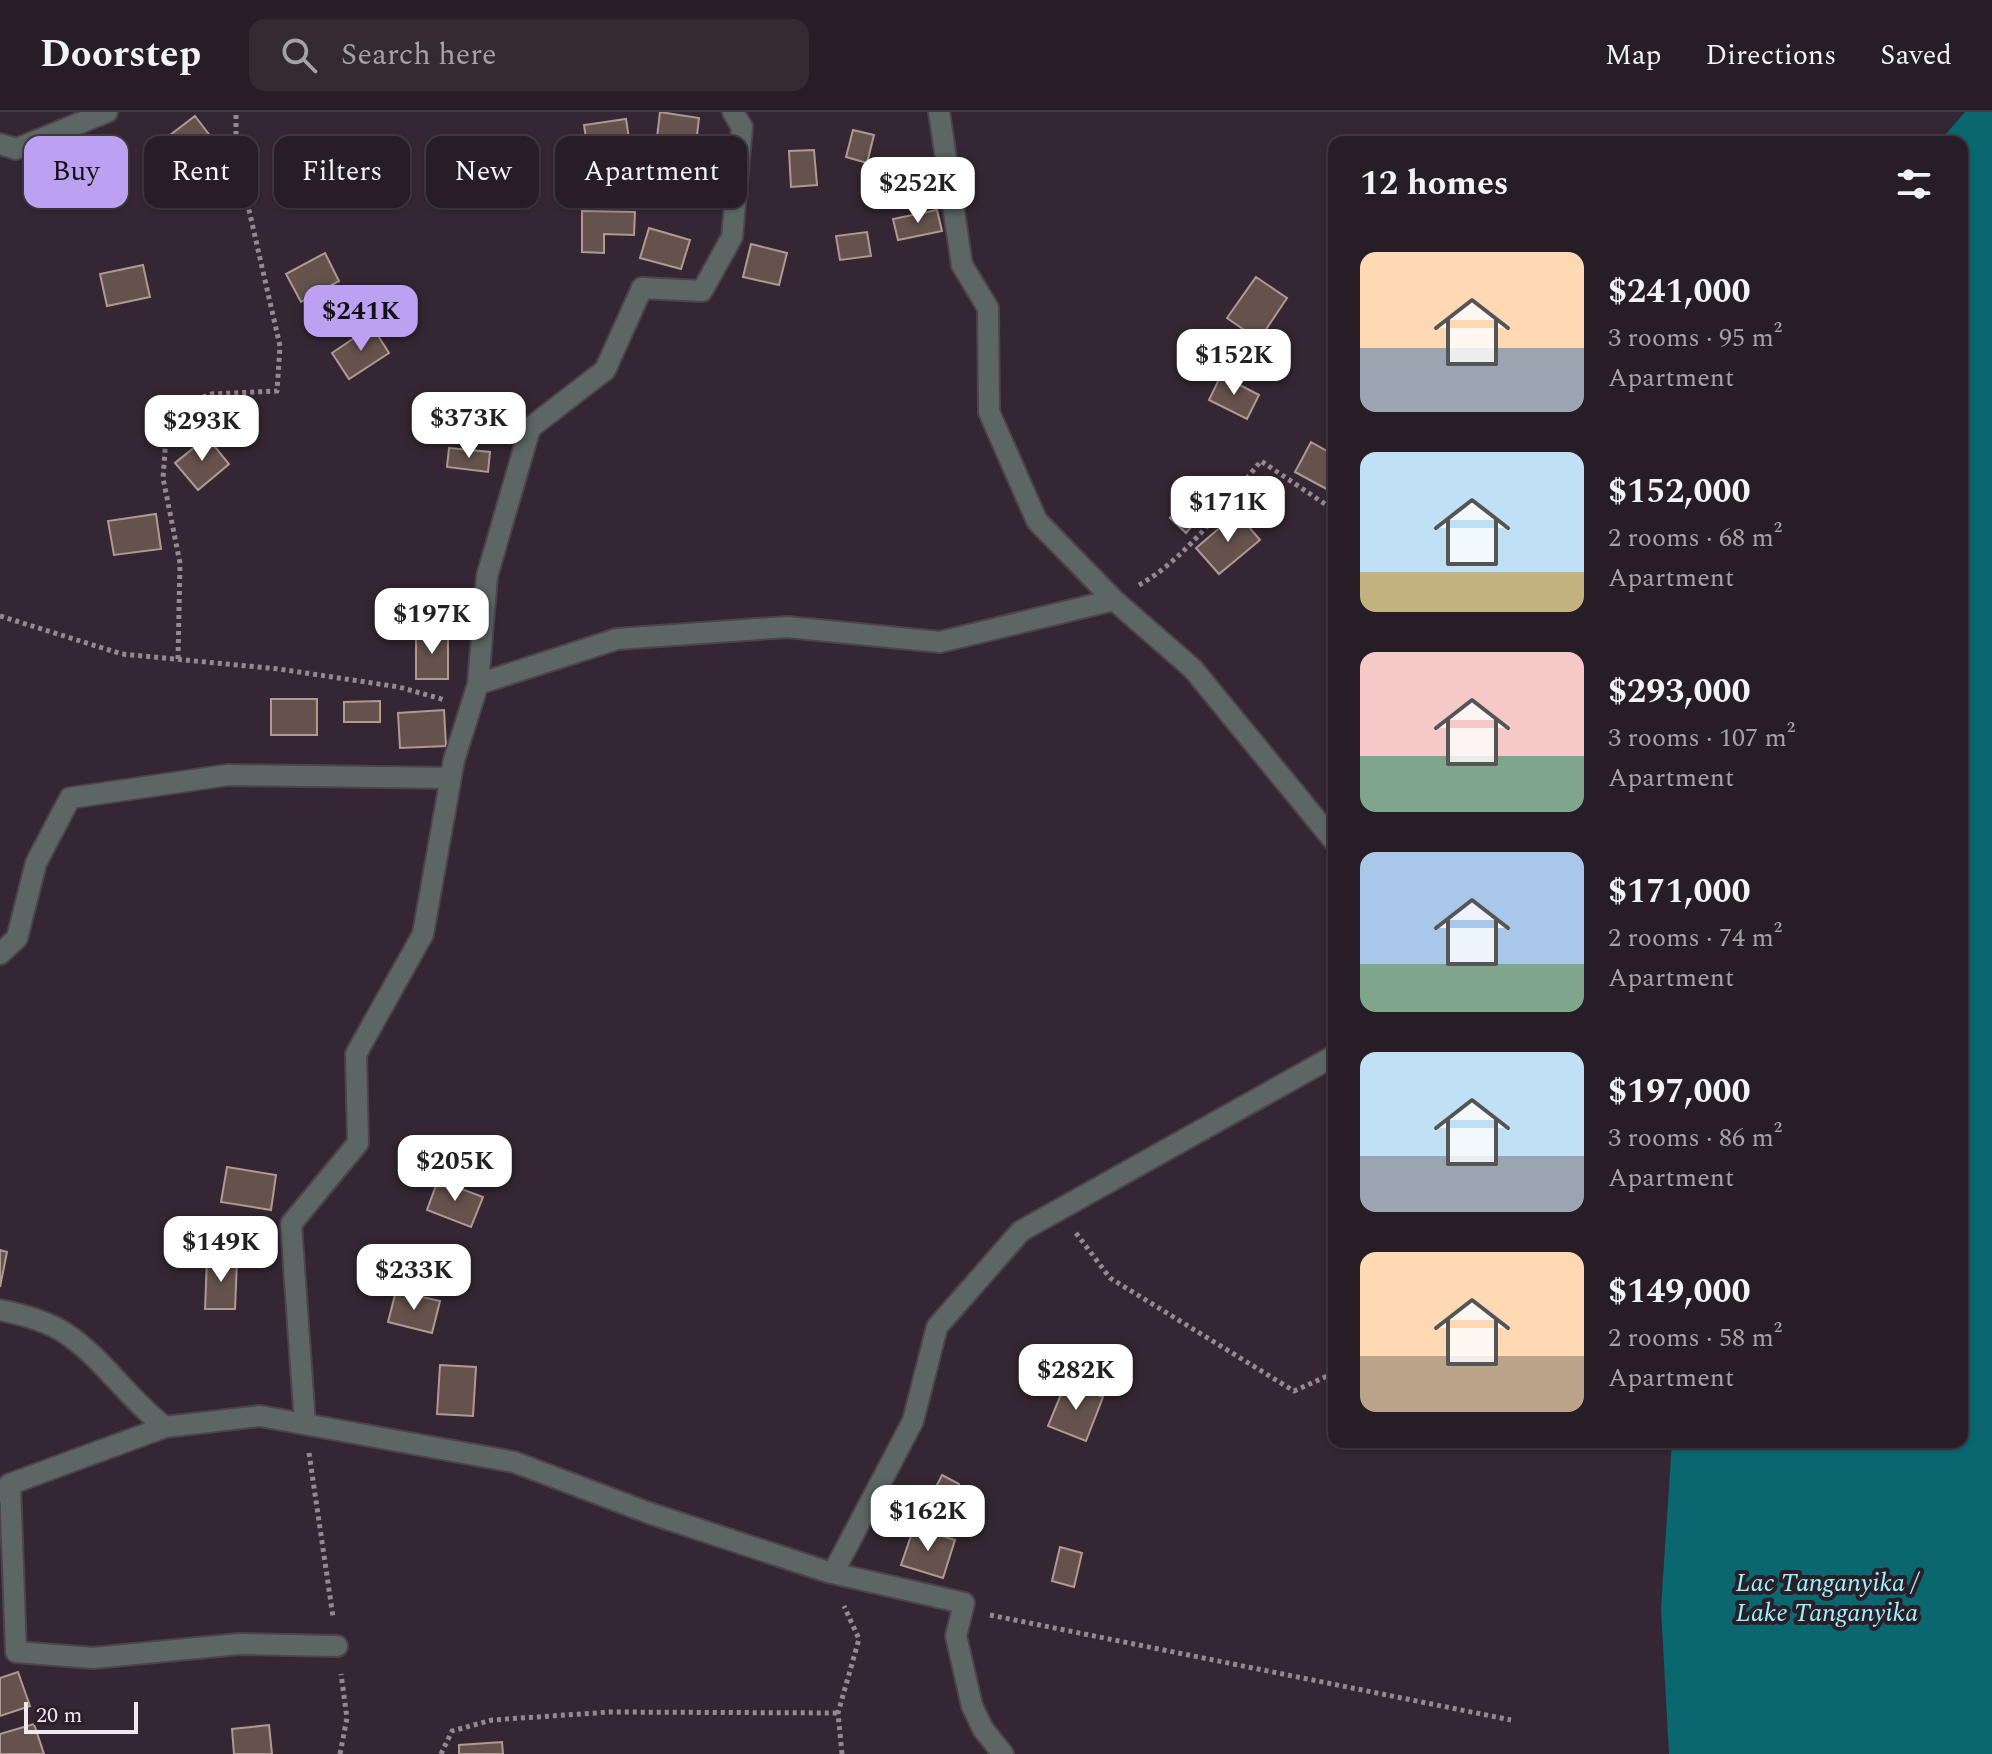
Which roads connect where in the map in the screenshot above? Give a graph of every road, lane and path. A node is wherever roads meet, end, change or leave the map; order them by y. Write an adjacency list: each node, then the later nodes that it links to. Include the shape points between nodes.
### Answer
1 (107, 112): 5 (street, via 16,149)
2 (236, 112): 9 (path, via 236,153 280,346 277,391 211,394 168,410 163,478 180,563)
3 (733, 112): 10 (street, via 742,127 732,237 702,291 642,288 605,370 530,428 487,576)
4 (939, 112): 7 (street, via 962,265 988,308 989,412 1037,521)
5 (0, 144)
6 (1328, 506): 7 (path, via 1261,461 1157,575)
7 (1114, 600): 10 (street, via 940,642 787,627 617,639); 13 (street, via 1193,669)
8 (0, 616): 9 (path, via 122,654)
9 (178, 659): 11 (path, via 399,687)
10 (478, 684): 11 (street)
11 (471, 706): 12 (street)
12 (450, 778): 14 (street, via 228,775 70,798 36,863 17,938); 19 (street, via 423,934 356,1054 358,1143 291,1224)
13 (1328, 834)
14 (0, 954)
15 (1328, 1059): 16 (street)
16 (1058, 1210): 18 (path, via 1110,1278 1294,1391); 22 (street, via 1021,1231 937,1327 913,1421)
17 (0, 1310): 20 (street, via 63,1332)
18 (1328, 1376)
19 (305, 1424): 20 (street, via 260,1416); 22 (street, via 514,1462); 24 (path)
20 (165, 1427): 21 (street)
21 (5, 1489): 24 (street, via 16,1652 93,1658 239,1644)
22 (830, 1573): 23 (street, via 964,1603); 25 (path, via 859,1639)
23 (962, 1609): 26 (path); 30 (street, via 956,1636 972,1706)
24 (337, 1646): 27 (path, via 347,1718)
25 (838, 1713): 28 (path, via 610,1712 492,1720 452,1731); 29 (path)
26 (1511, 1720)
27 (340, 1754)
28 (441, 1754)
29 (842, 1754)
30 (1003, 1754)

